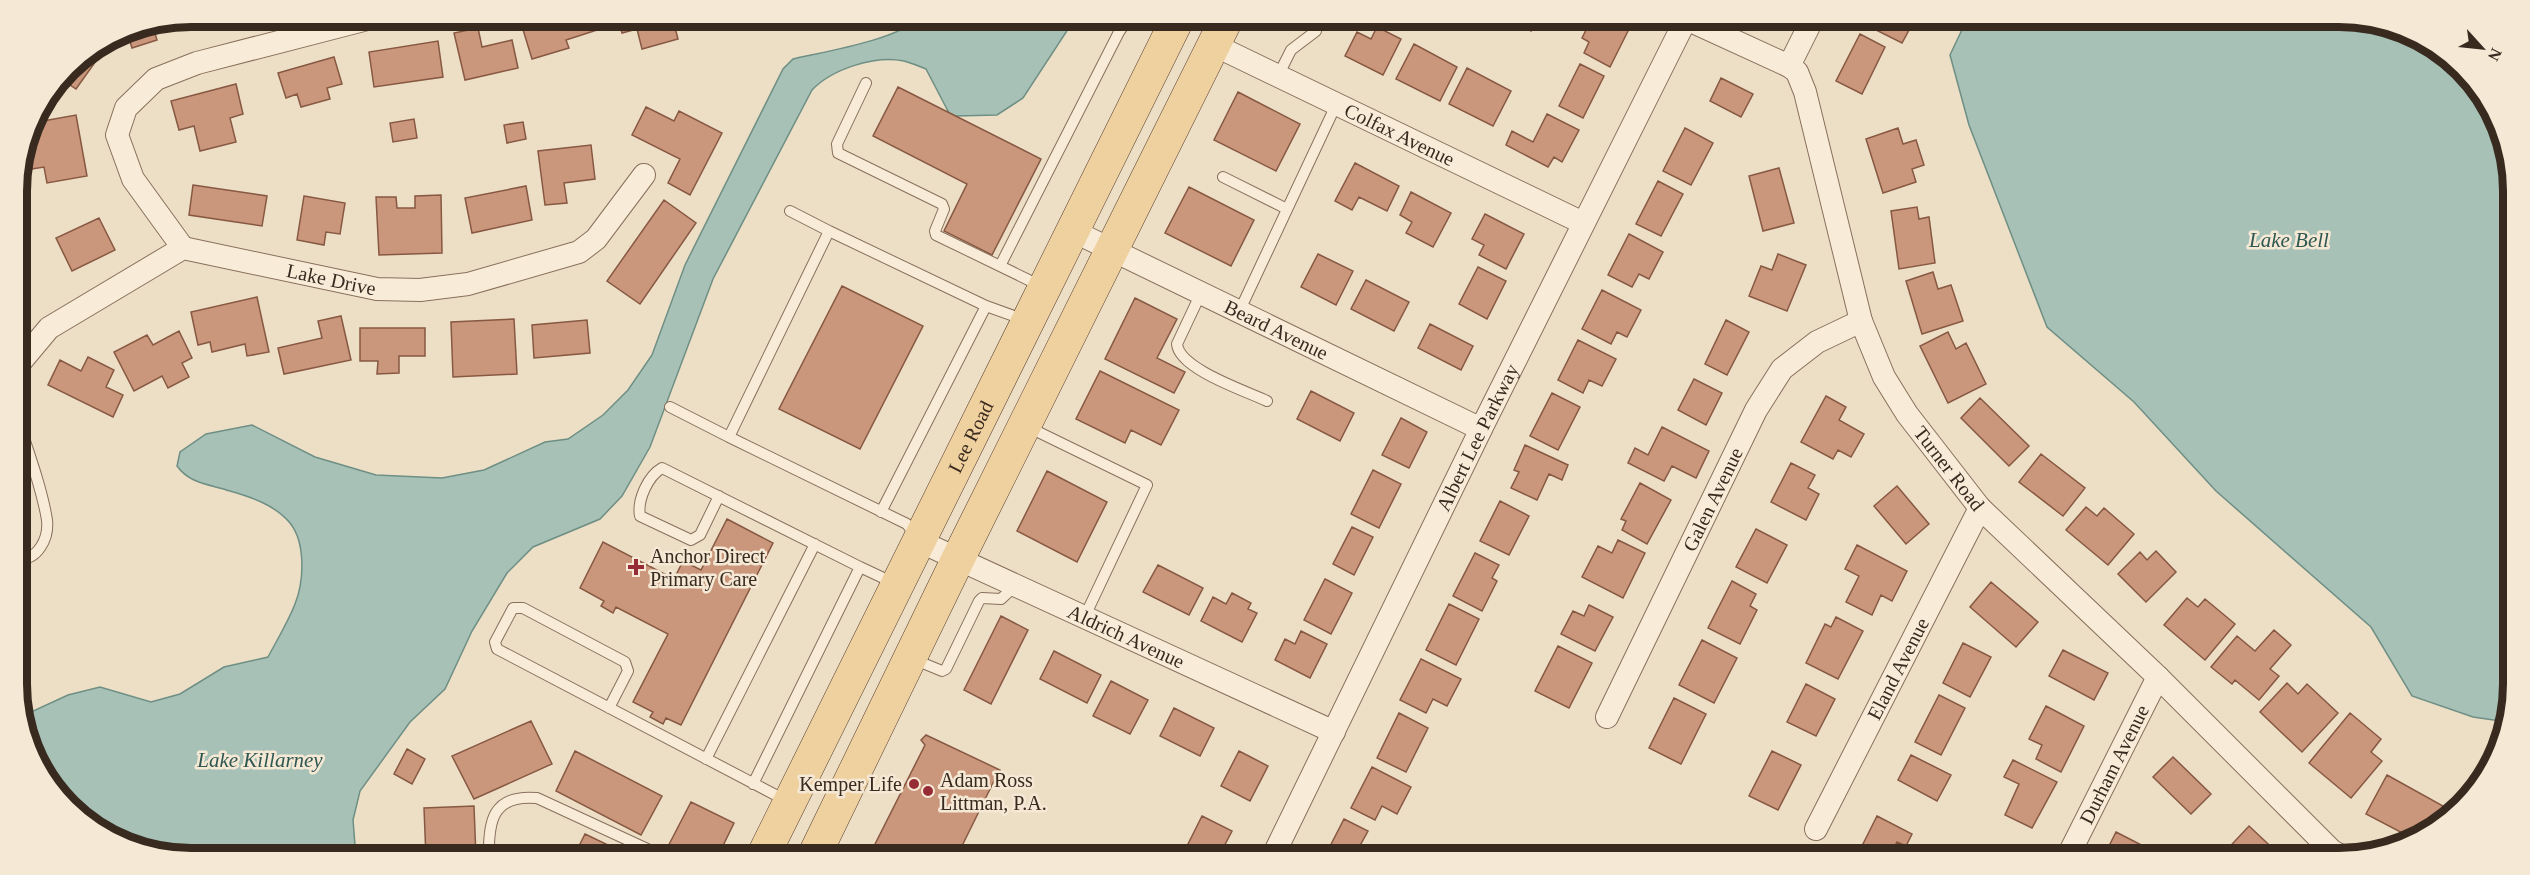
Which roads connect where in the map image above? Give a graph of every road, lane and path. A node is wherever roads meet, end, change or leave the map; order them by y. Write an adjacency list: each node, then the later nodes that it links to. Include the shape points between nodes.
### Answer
1 (336, 27): 20 (street, via 197,63 156,79 126,108 117,135 133,179)
2 (1122, 27): 22 (lane)
3 (1170, 27): 19 (main road, Lee Road)
4 (1679, 27): 17 (street, Albert Lee Parkway)
5 (1703, 27): 9 (street)
6 (1808, 27): 9 (street)
7 (1221, 31): 10 (street, Colfax Avenue); 21 (main road)
8 (1316, 31): 10 (lane, via 1291,50)
9 (1789, 66): 28 (street, Turner Road, via 1797,72 1805,92)
10 (1278, 76): 12 (street, Colfax Avenue)
11 (866, 83): 22 (lane, via 837,144 838,153 942,204 944,210 936,235)
12 (1336, 105): 15 (lane); 17 (street, Colfax Avenue)
13 (644, 175): 20 (street, Lake Drive, via 596,239 579,252 468,284 420,290 377,289)
14 (1223, 177): 15 (lane)
15 (1287, 209): 26 (lane)
16 (790, 211): 18 (lane)
17 (1583, 223): 33 (street, Albert Lee Parkway)
18 (830, 231): 25 (lane); 34 (lane)
19 (1073, 231): 21 (street, Beard Avenue); 23 (main road, Lee Road)
20 (183, 248): 29 (street, via 49,328)
21 (1112, 249): 24 (street, Beard Avenue); 32 (main road)
22 (1000, 266): 23 (lane)
23 (1045, 288): 27 (main road, Lee Road)
24 (1201, 293): 26 (street, Beard Avenue); 30 (lane, via 1177,344 1178,351 1194,367)
25 (986, 306): 27 (lane); 38 (lane)
26 (1239, 312): 33 (street, Beard Avenue)
27 (1028, 321): 39 (main road, Lee Road)
28 (1861, 321): 37 (street, Turner Road, via 1884,377 1907,414); 50 (street, Galen Avenue, via 1817,342 1782,369 1756,410)
29 (27, 354)
30 (1268, 401)
31 (670, 407): 34 (lane)
32 (1025, 425): 41 (main road); 46 (lane, via 1147,485)
33 (1481, 429): 51 (street, Albert Lee Parkway)
34 (729, 437): 38 (lane)
35 (27, 448): 42 (lane, via 47,522 40,552)
36 (719, 496): 36 (lane, via 662,468 654,472 638,506 640,516 691,540 700,535); 40 (lane)
37 (1980, 508): 48 (street, Turner Road); 55 (street, Eland Avenue)
38 (881, 512): 39 (lane, via 907,524)
39 (919, 541): 41 (street, Aldrich Avenue); 44 (main road, Lee Road)
40 (815, 544): 43 (lane); 52 (lane)
41 (958, 559): 45 (street, Aldrich Avenue); 47 (main road)
42 (27, 560)
43 (860, 567): 44 (lane); 53 (lane)
44 (897, 584): 54 (main road, Lee Road)
45 (1016, 585): 46 (street, Aldrich Avenue); 47 (lane, via 1000,598 981,598 946,669 942,671)
46 (1085, 616): 51 (street, Aldrich Avenue)
47 (910, 658): 59 (main road)
48 (2158, 677): 61 (street, Durham Avenue); 62 (street, Turner Road)
49 (609, 708): 49 (lane, via 497,650 495,642 513,608 523,608 625,662 628,671); 52 (lane)
50 (1607, 717)
51 (1334, 732): 60 (street, Albert Lee Parkway)
52 (706, 759): 53 (lane)
53 (753, 784): 54 (lane)
54 (790, 802): 58 (main road, Lee Road)
55 (1816, 829)
56 (489, 848): 57 (lane, via 492,816 519,796 537,798)
57 (645, 848)
58 (767, 848)
59 (818, 848)
60 (1277, 848)
61 (2072, 848)
62 (2327, 848)

